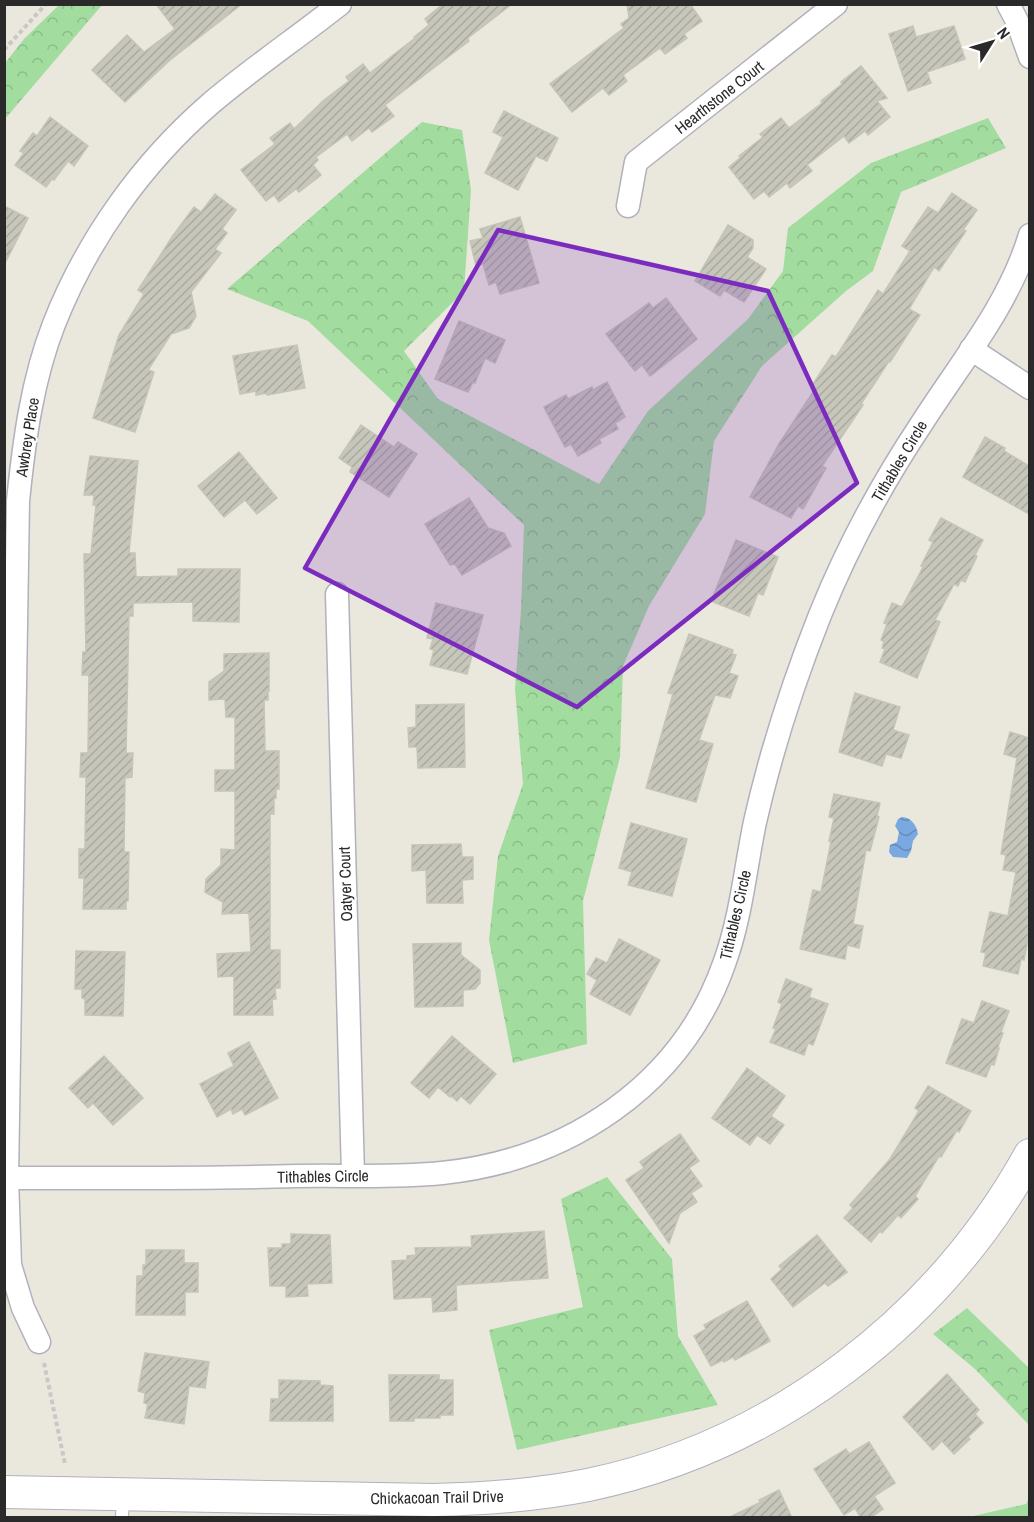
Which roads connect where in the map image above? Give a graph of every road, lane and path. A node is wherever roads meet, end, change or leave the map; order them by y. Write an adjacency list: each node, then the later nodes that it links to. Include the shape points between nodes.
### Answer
1 (46, 4): 5 (path)
2 (340, 4): 12 (street, Awbrey Place, via 210,104 165,147 125,196 94,243 53,326 23,447)
3 (837, 4): 7 (street, Hearthstone Court, via 636,162)
4 (1008, 4): 6 (street)
5 (4, 50)
6 (1029, 57)
7 (628, 206)
8 (1029, 235): 9 (street, Tithables Circle, via 1017,272)
9 (971, 349): 10 (street); 14 (street, Tithables Circle, via 890,474 831,589 786,706 763,787 724,966 690,1031 668,1060 619,1106 576,1134 538,1152 446,1173)
10 (1029, 388)
11 (337, 594): 14 (street, Oatyer Court)
12 (9, 749): 15 (street, Awbrey Place)
13 (1029, 1155): 16 (street, Chickacoan Trail Drive)
14 (353, 1175): 15 (street, Tithables Circle)
15 (7, 1178): 17 (street, Awbrey Place, via 10,1265)
16 (1021, 1188): 20 (street, Chickacoan Trail Drive, via 937,1285 878,1341 779,1411 663,1464 554,1491 481,1499)
17 (39, 1342): 19 (path)
18 (4, 1492): 19 (street, Chickacoan Trail Drive)
19 (71, 1492): 20 (street, Chickacoan Trail Drive)
20 (122, 1505)

